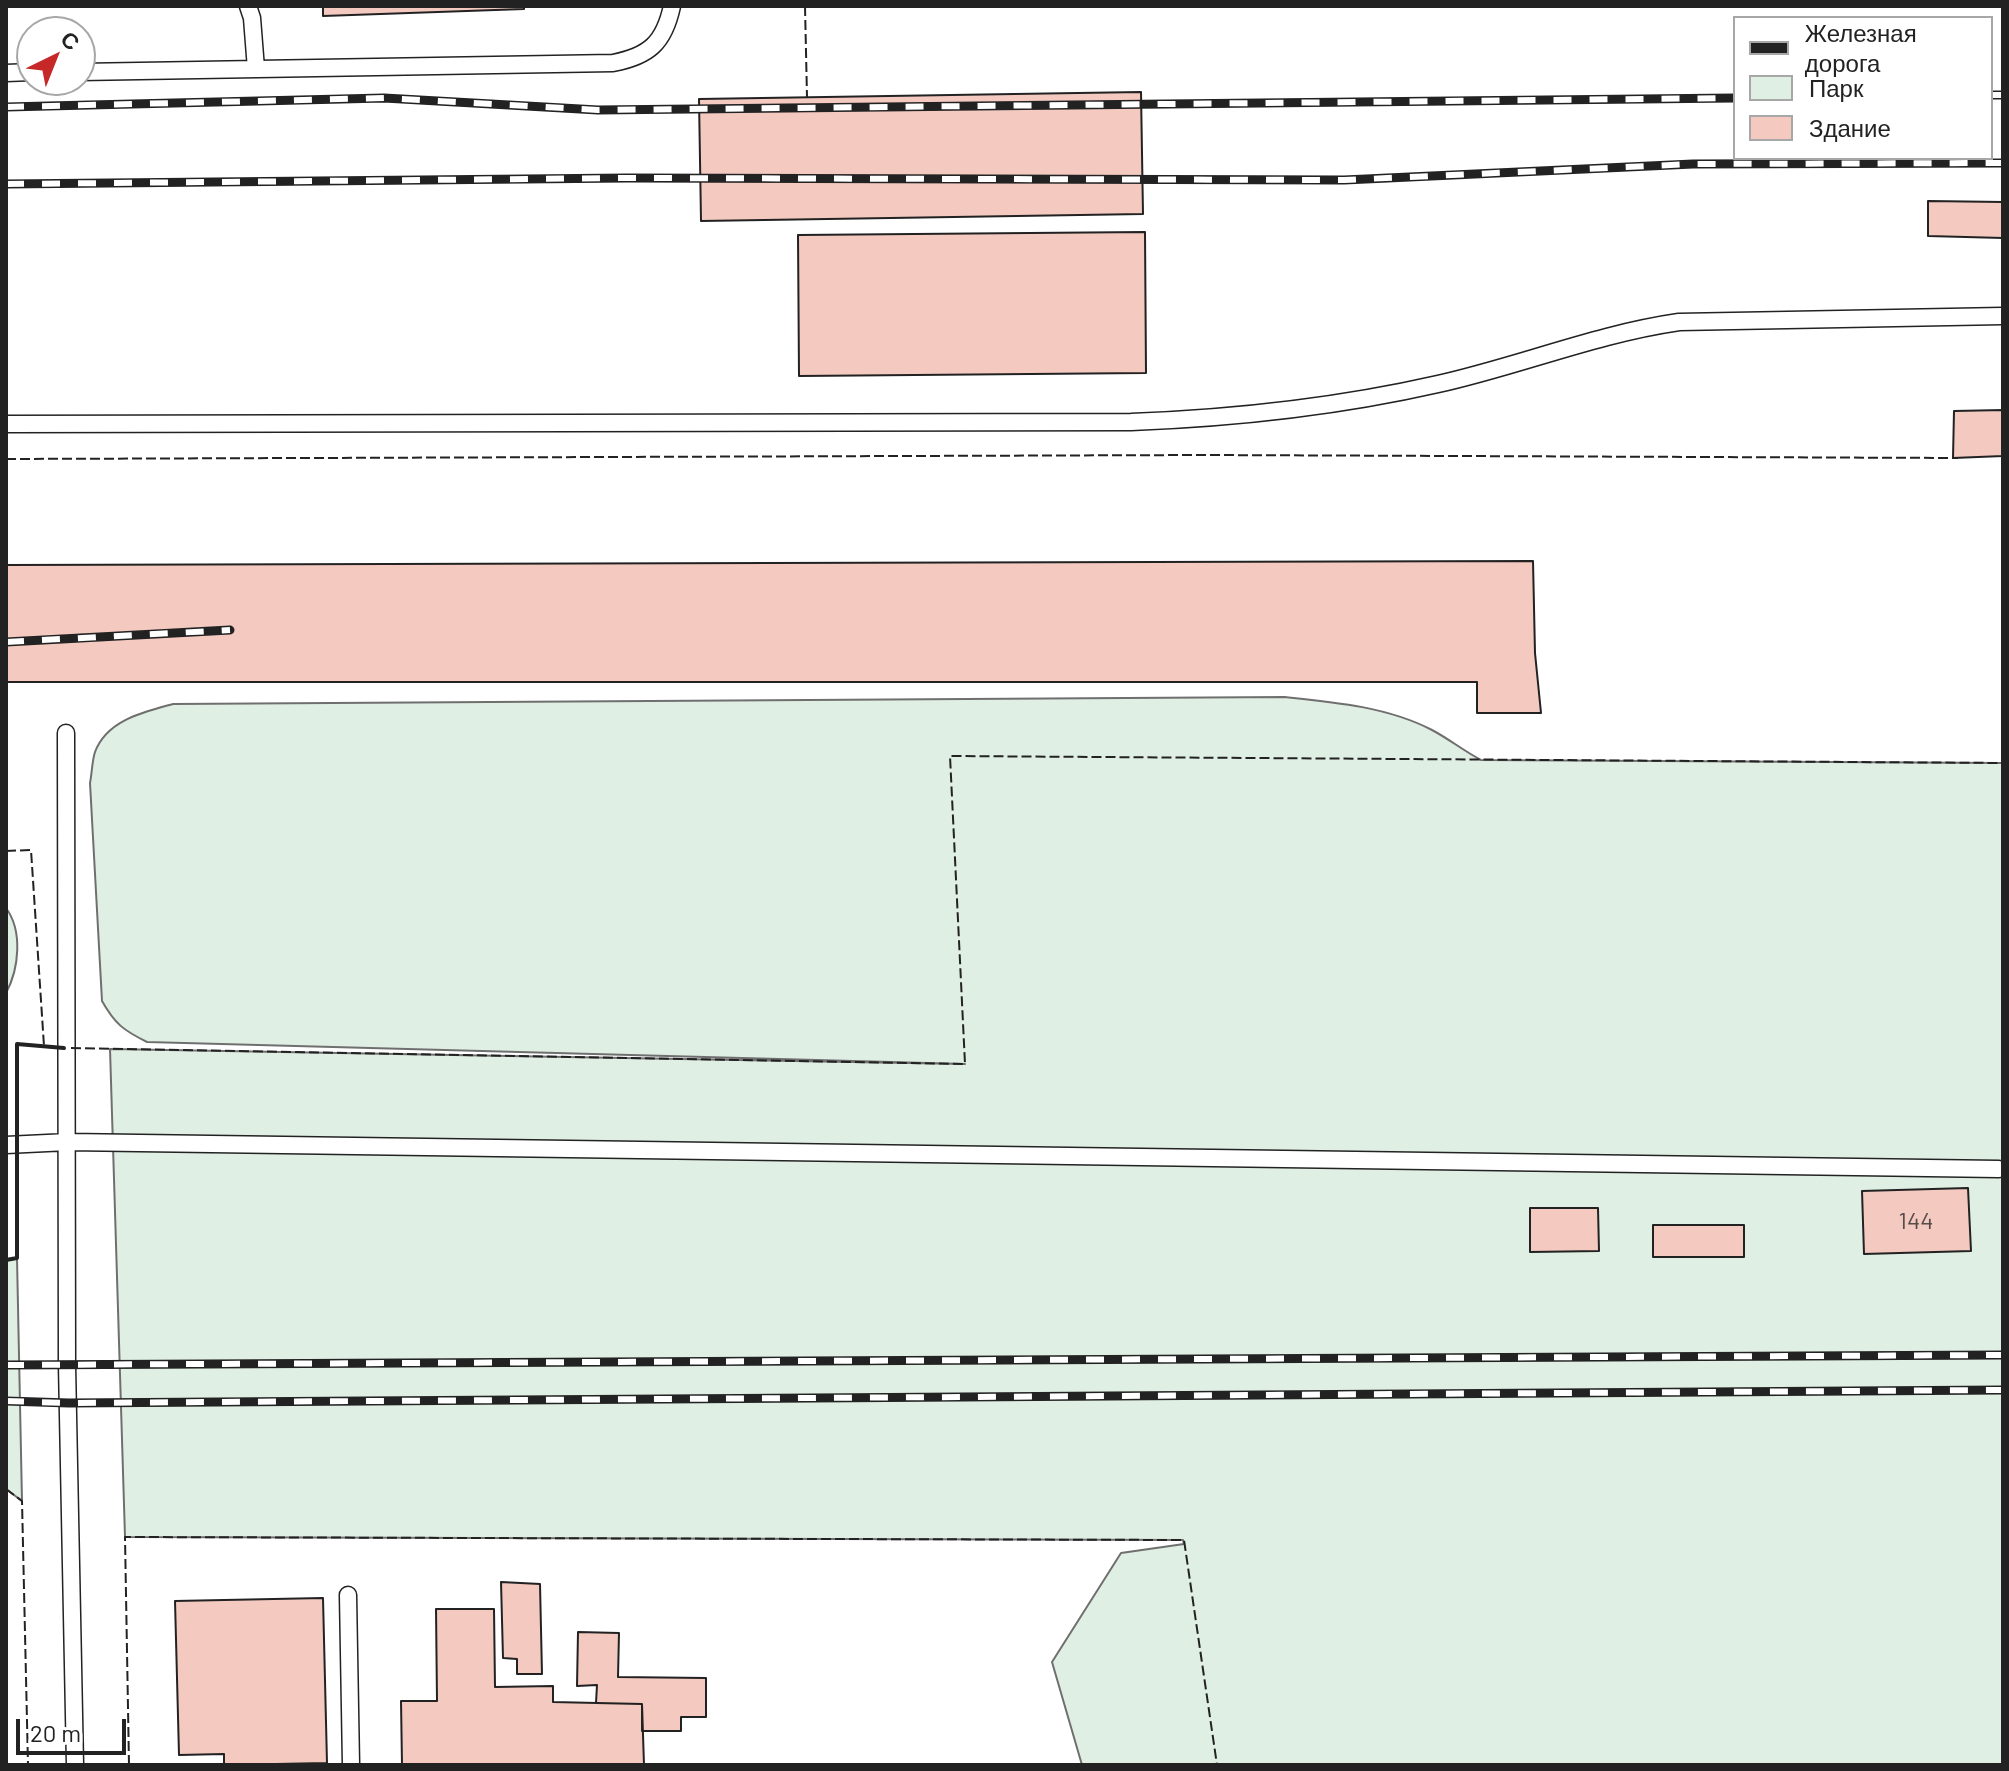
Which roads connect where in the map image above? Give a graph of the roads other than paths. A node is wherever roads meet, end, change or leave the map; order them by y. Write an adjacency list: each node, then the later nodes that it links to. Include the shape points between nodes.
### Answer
1 (248, 6): 3 (lane)
2 (672, 6): 3 (lane, via 655,46 637,58 613,63)
3 (256, 69): 4 (lane)
4 (96, 72)
5 (2003, 316): 6 (lane, via 1679,322 1636,328 1441,384 1295,411 1210,419)
6 (6, 424)
7 (66, 733): 8 (lane)
8 (68, 1142): 9 (lane); 10 (lane); 12 (lane)
9 (6, 1145)
10 (1999, 1169)
11 (348, 1595): 13 (lane)
12 (75, 1765)
13 (351, 1765)

